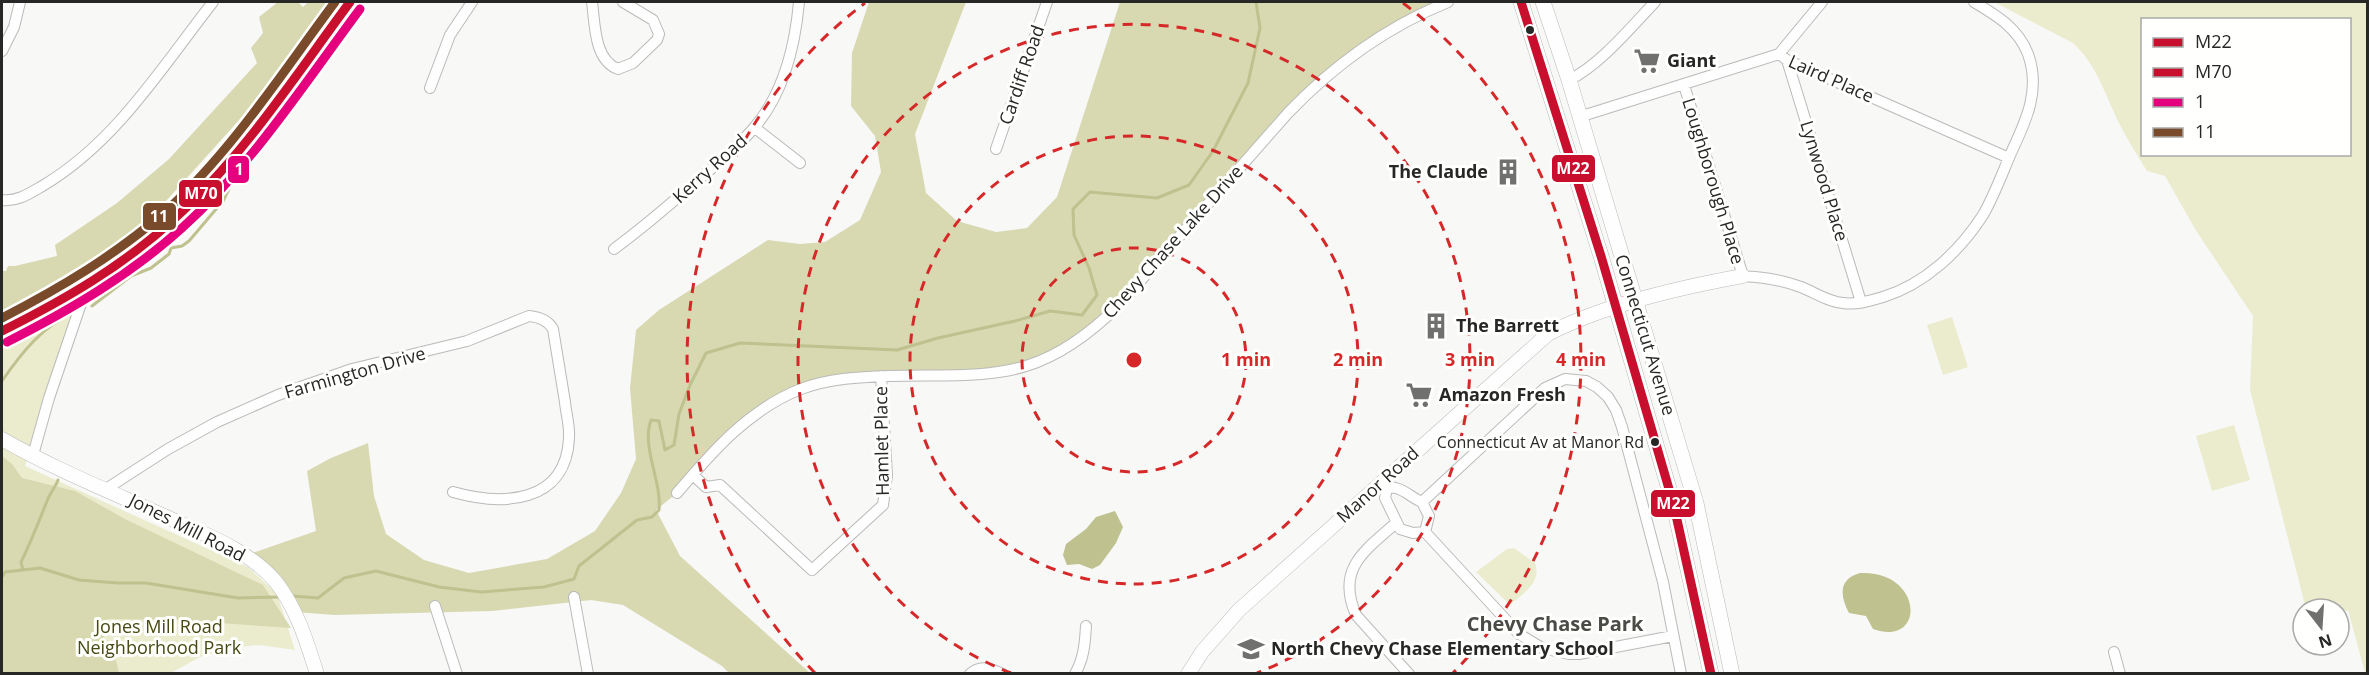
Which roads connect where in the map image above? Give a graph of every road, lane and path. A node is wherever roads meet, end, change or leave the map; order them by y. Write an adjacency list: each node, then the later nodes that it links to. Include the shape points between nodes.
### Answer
1 (21, 2): 15 (street)
2 (213, 2): 25 (street, via 122,120 99,143 24,197)
3 (350, 2): 28 (main road, via 236,153 191,203 146,244)
4 (472, 2): 19 (street, via 450,35)
5 (592, 2): 6 (street, via 601,52 605,61 618,69 633,63 659,34 653,20)
6 (623, 2)
7 (799, 2): 21 (street, Kerry Road, via 790,62 777,93)
8 (1047, 2): 22 (street, Cardiff Road)
9 (1448, 2): 33 (street, Chevy Chase Lake Drive, via 1378,37 1313,87 1120,304 1080,338 1026,366 988,372)
10 (1521, 2): 31 (main road, Connecticut Avenue)
11 (1543, 2): 17 (main road, Connecticut Avenue)
12 (1655, 2): 17 (street, via 1597,60)
13 (1822, 2): 16 (street)
14 (1974, 2): 23 (street, Manor Road, via 2018,35 2031,65 2034,92 2029,114)
15 (2, 51)
16 (1783, 57): 18 (street, Laird Place); 23 (street, Laird Place); 30 (street, Lynwood Place)
17 (1569, 80): 20 (main road, Connecticut Avenue)
18 (1684, 85): 20 (street, Laird Place); 27 (street, Loughborough Place)
19 (430, 88)
20 (1579, 117): 29 (main road, Connecticut Avenue)
21 (755, 128): 24 (street); 26 (street, Kerry Road)
22 (996, 149)
23 (2009, 158): 30 (street, Manor Road, via 1984,213 1929,275 1902,290)
24 (800, 163)
25 (2, 200)
26 (614, 249)
27 (1743, 276): 29 (street, Manor Road); 30 (street, Manor Road, via 1784,281 1839,303)
28 (87, 286): 32 (main road); 35 (street)
29 (1636, 302): 31 (street, Manor Road); 59 (main road, Connecticut Avenue, via 1696,503)
30 (1861, 302)
31 (1616, 308): 37 (street, Manor Road, via 1548,334); 58 (main road, Connecticut Avenue, via 1674,506)
32 (2, 331)
33 (881, 376): 36 (street, Chevy Chase Lake Drive, via 829,381 781,398 725,439); 36 (street, Hamlet Place, via 887,475 883,505 812,570 720,485 706,487)
34 (2, 439): 35 (street, Jones Mill Road)
35 (33, 455): 38 (street, Jones Mill Road)
36 (693, 475): 40 (street, Chevy Chase Lake Drive)
37 (1384, 485): 41 (street); 42 (street, via 1384,498); 55 (street, Manor Road, via 1239,610)
38 (106, 489): 39 (street, Farmington Drive, via 217,422 278,395 352,369 467,341 529,316 538,317 554,329 569,431 565,460 557,476 538,492 525,496 495,500); 49 (street, Jones Mill Road, via 226,544 256,564 289,602)
39 (453, 492)
40 (677, 493)
41 (1422, 502): 43 (street, via 1428,516); 47 (street, via 1545,388 1575,379 1597,387 1608,397 1622,427 1663,582)
42 (1396, 523): 43 (street, via 1407,532); 56 (street, via 1358,558 1348,585 1356,615)
43 (1425, 532): 47 (street, via 1519,634 1542,648 1580,654)
44 (574, 597): 51 (street)
45 (435, 606): 50 (street)
46 (1086, 626): 54 (street)
47 (1673, 636): 57 (street)
48 (2115, 652): 60 (street)
49 (317, 674)
50 (457, 674)
51 (588, 674)
52 (970, 674): 53 (street, via 990,668)
53 (1003, 674)
54 (1075, 674)
55 (1188, 674)
56 (1408, 674)
57 (1681, 674)
58 (1711, 674)
59 (1732, 674)
60 (2120, 674)

